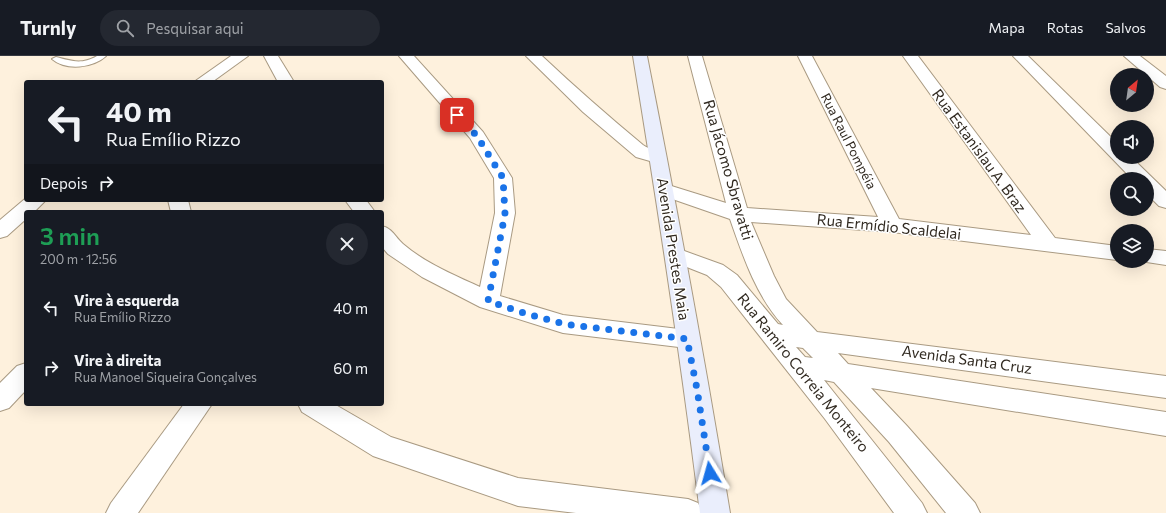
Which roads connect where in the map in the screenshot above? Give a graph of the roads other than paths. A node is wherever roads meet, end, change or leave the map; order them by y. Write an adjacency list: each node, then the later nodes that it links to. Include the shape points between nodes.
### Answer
1 (102, 56): 12 (lane, via 82,65 68,65)
2 (241, 56): 13 (street)
3 (271, 56): 14 (street)
4 (533, 56): 17 (street, via 589,109 642,153)
5 (640, 56): 17 (main road, Avenida Prestes Maia)
6 (695, 56): 28 (street, Rua Jácomo Sbravatti)
7 (805, 56): 29 (street, Rua Raul Pompéia)
8 (910, 56): 31 (street, Rua Estanislau A. Braz)
9 (1020, 56): 16 (street)
10 (1131, 56): 15 (street)
11 (413, 57): 37 (street, via 477,136 503,178 505,214)
12 (56, 59)
13 (205, 80)
14 (285, 80)
15 (1166, 84)
16 (1110, 146)
17 (658, 158): 20 (main road, Avenida Prestes Maia)
18 (1128, 164): 19 (street)
19 (1136, 172)
20 (665, 190): 28 (street, Rua Ermídio Scaldelai); 34 (main road, Avenida Prestes Maia)
21 (1154, 190): 24 (street)
22 (34, 202): 25 (street)
23 (357, 202): 27 (street)
24 (1166, 202)
25 (24, 210)
26 (24, 210): 30 (street)
27 (363, 210)
28 (737, 214): 29 (street, Rua Ermídio Scaldelai); 40 (street, Rua Jácomo Sbravatti, via 766,284 778,305)
29 (892, 225): 31 (street, Rua Ermídio Scaldelai)
30 (0, 231)
31 (1049, 245): 33 (street, Rua Ermídio Scaldelai)
32 (386, 246): 37 (street, via 430,272)
33 (1110, 252)
34 (676, 255): 38 (street, Rua Ramiro Correia Monteiro, via 715,270 730,281); 39 (main road, Avenida Prestes Maia)
35 (1154, 257): 36 (street)
36 (1166, 258)
37 (488, 301): 39 (street, via 564,324)
38 (769, 332): 40 (street, Avenida Santa Cruz); 41 (street, Rua Ramiro Correia Monteiro)
39 (687, 339): 51 (main road, Avenida Prestes Maia)
40 (810, 340): 42 (street, Rua Jácomo Sbravatti); 44 (street, Avenida Santa Cruz)
41 (798, 366): 42 (street); 52 (street, Rua Ramiro Correia Monteiro)
42 (844, 374): 48 (street); 53 (street, Rua Jácomo Sbravatti)
43 (24, 375): 45 (street)
44 (1166, 387)
45 (0, 400)
46 (198, 406): 49 (street)
47 (314, 406): 50 (street, via 383,447 518,492)
48 (1166, 424)
49 (121, 513)
50 (688, 513)
51 (715, 513)
52 (912, 513)
53 (965, 513)

